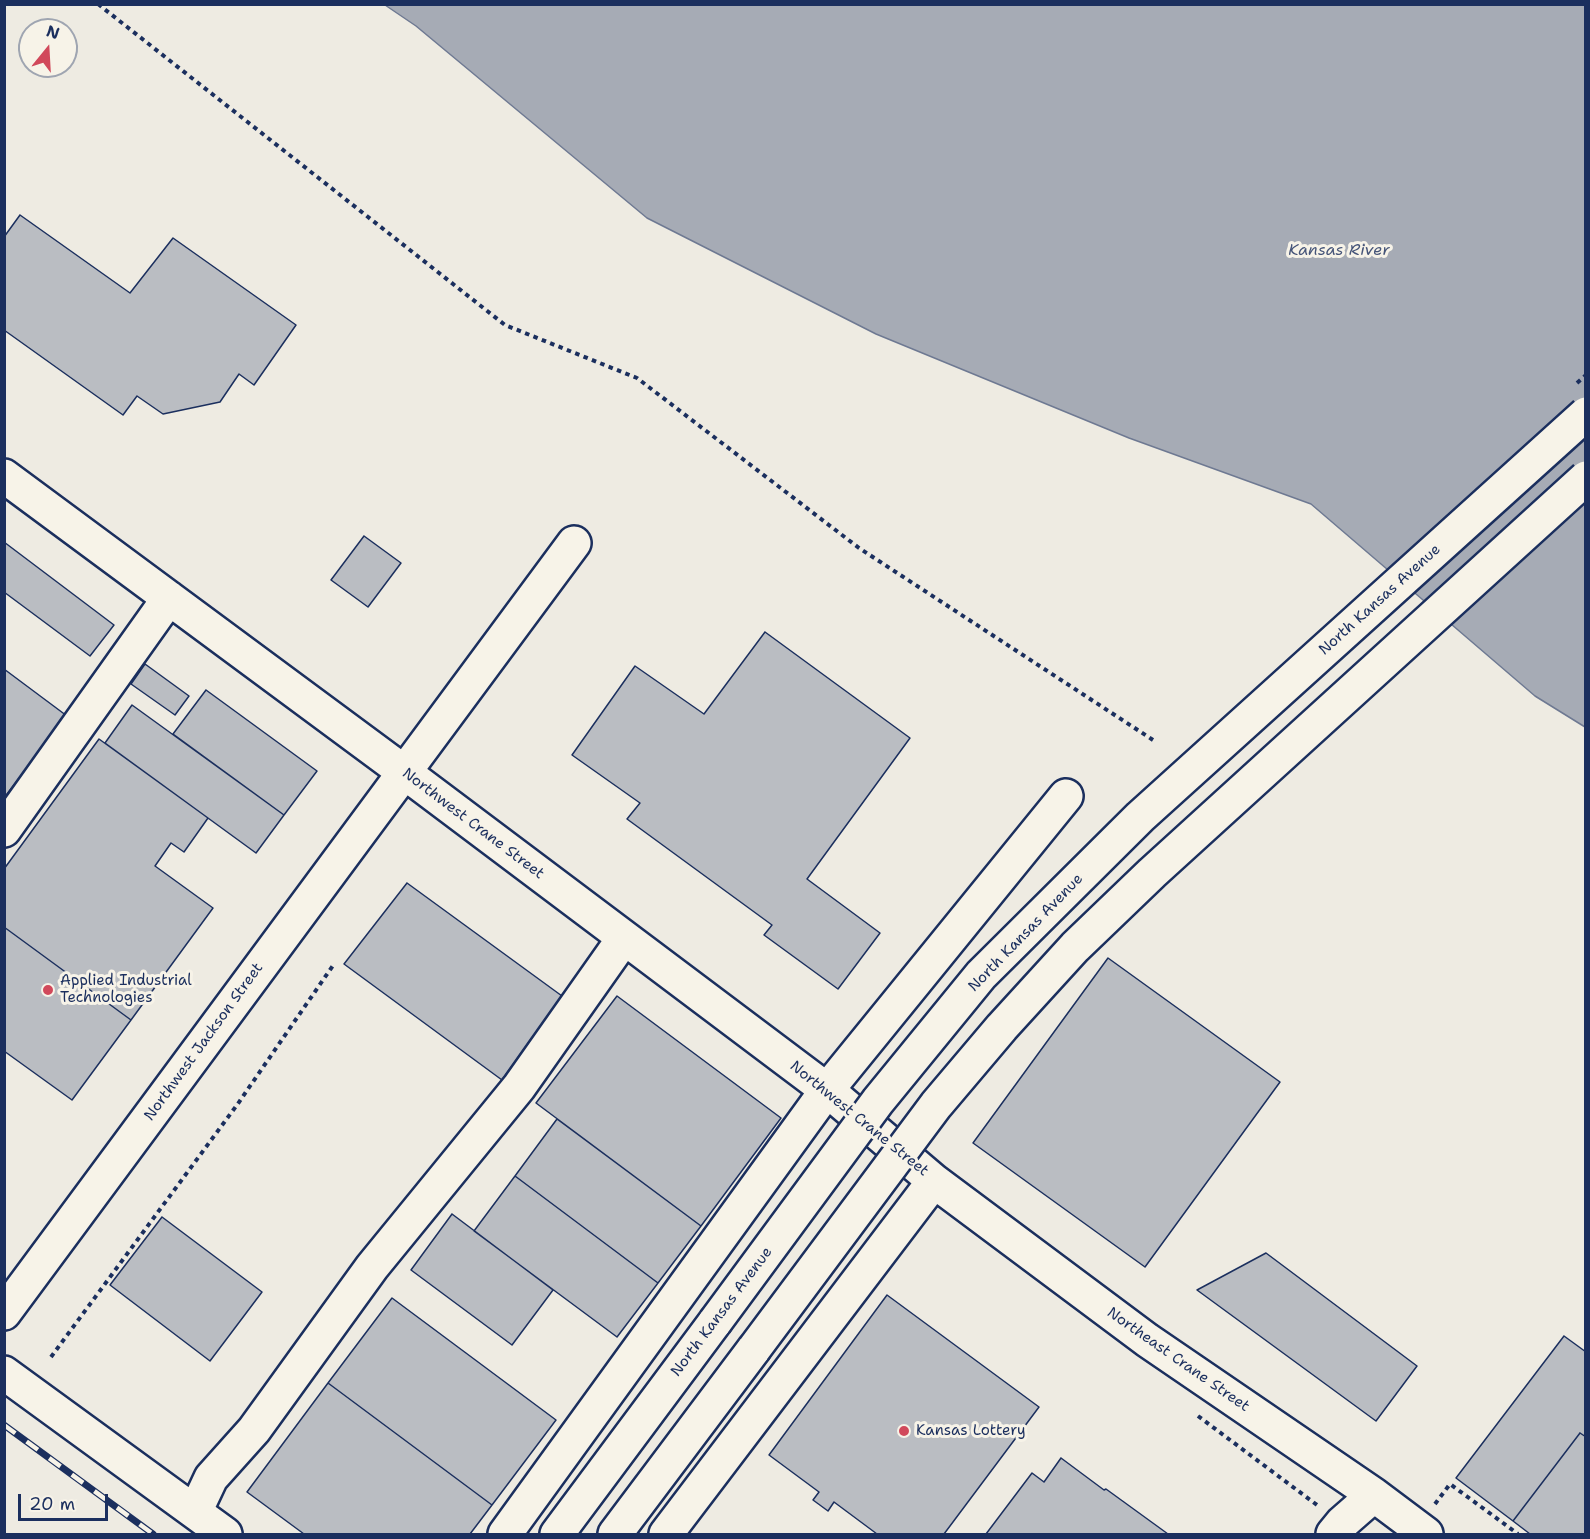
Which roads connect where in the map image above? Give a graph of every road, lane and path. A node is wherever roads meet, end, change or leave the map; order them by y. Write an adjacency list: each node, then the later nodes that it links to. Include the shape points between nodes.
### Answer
1 (99, 4): 7 (path, via 505,325 637,378 859,548)
2 (1586, 414): 23 (street, North Kansas Avenue, bridge, via 1140,817 981,975 878,1101)
3 (4, 476): 6 (street, Northwest Crane Street)
4 (1586, 478): 24 (street, bridge, via 1075,947 936,1105)
5 (574, 543): 8 (street, Northwest Jackson Street)
6 (169, 598): 8 (street, Northwest Crane Street); 10 (street)
7 (1153, 740)
8 (404, 772): 11 (street, Northwest Crane Street); 15 (street, Northwest Jackson Street)
9 (1066, 796): 13 (street)
10 (4, 831)
11 (624, 938): 13 (street, Northwest Crane Street); 20 (street, via 519,1086 372,1267 254,1430 212,1478)
12 (334, 964): 16 (path, via 237,1105)
13 (827, 1090): 14 (street, Northwest Crane Street); 22 (street)
14 (934, 1181): 19 (street, Northeast Crane Street, via 1147,1340); 25 (street)
15 (4, 1313)
16 (51, 1357)
17 (4, 1373): 20 (street)
18 (1450, 1484): 28 (path)
19 (1374, 1494): 26 (street); 27 (street, Northeast Crane Street)
20 (195, 1512): 21 (street)
21 (225, 1534)
22 (505, 1534)
23 (557, 1534)
24 (615, 1534)
25 (666, 1534)
26 (1333, 1534)
27 (1426, 1534)
28 (1518, 1534)

